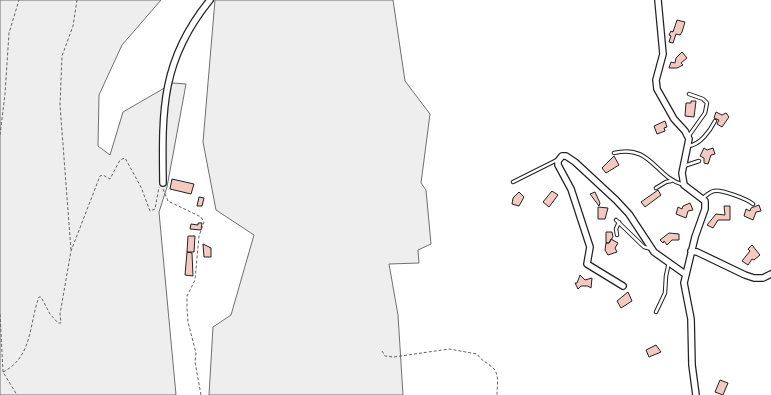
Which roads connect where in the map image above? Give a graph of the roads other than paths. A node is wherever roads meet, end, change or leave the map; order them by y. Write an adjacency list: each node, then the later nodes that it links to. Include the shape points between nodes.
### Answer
1 (210, 0): 11 (street, via 192,24 170,74 162,128)
2 (658, 0): 5 (street, via 663,54 656,80 657,89)
3 (690, 94): 5 (lane, via 703,99 706,103 705,113)
4 (715, 121): 6 (lane, via 709,132 692,146)
5 (688, 137): 6 (street)
6 (688, 146): 10 (street)
7 (614, 153): 12 (lane, via 634,151 642,154)
8 (559, 159): 13 (lane); 19 (street, via 566,156 575,162 616,200 629,214); 24 (street, via 558,165 571,189 590,247 587,264)
9 (699, 161): 10 (lane)
10 (684, 166): 14 (street)
11 (163, 181)
12 (672, 181): 14 (lane); 15 (lane)
13 (513, 182)
14 (684, 186): 16 (street)
15 (656, 188)
16 (703, 199): 17 (lane, via 716,190); 20 (street, via 704,208)
17 (753, 204)
18 (617, 235): 19 (lane, via 618,221 644,247)
19 (652, 249): 21 (street)
20 (691, 251): 22 (street); 23 (street, via 754,278 763,278)
21 (669, 262): 22 (street); 25 (lane, via 665,293)
22 (685, 274): 26 (street)
23 (771, 274)
24 (623, 286)
25 (656, 312)
26 (696, 395)

